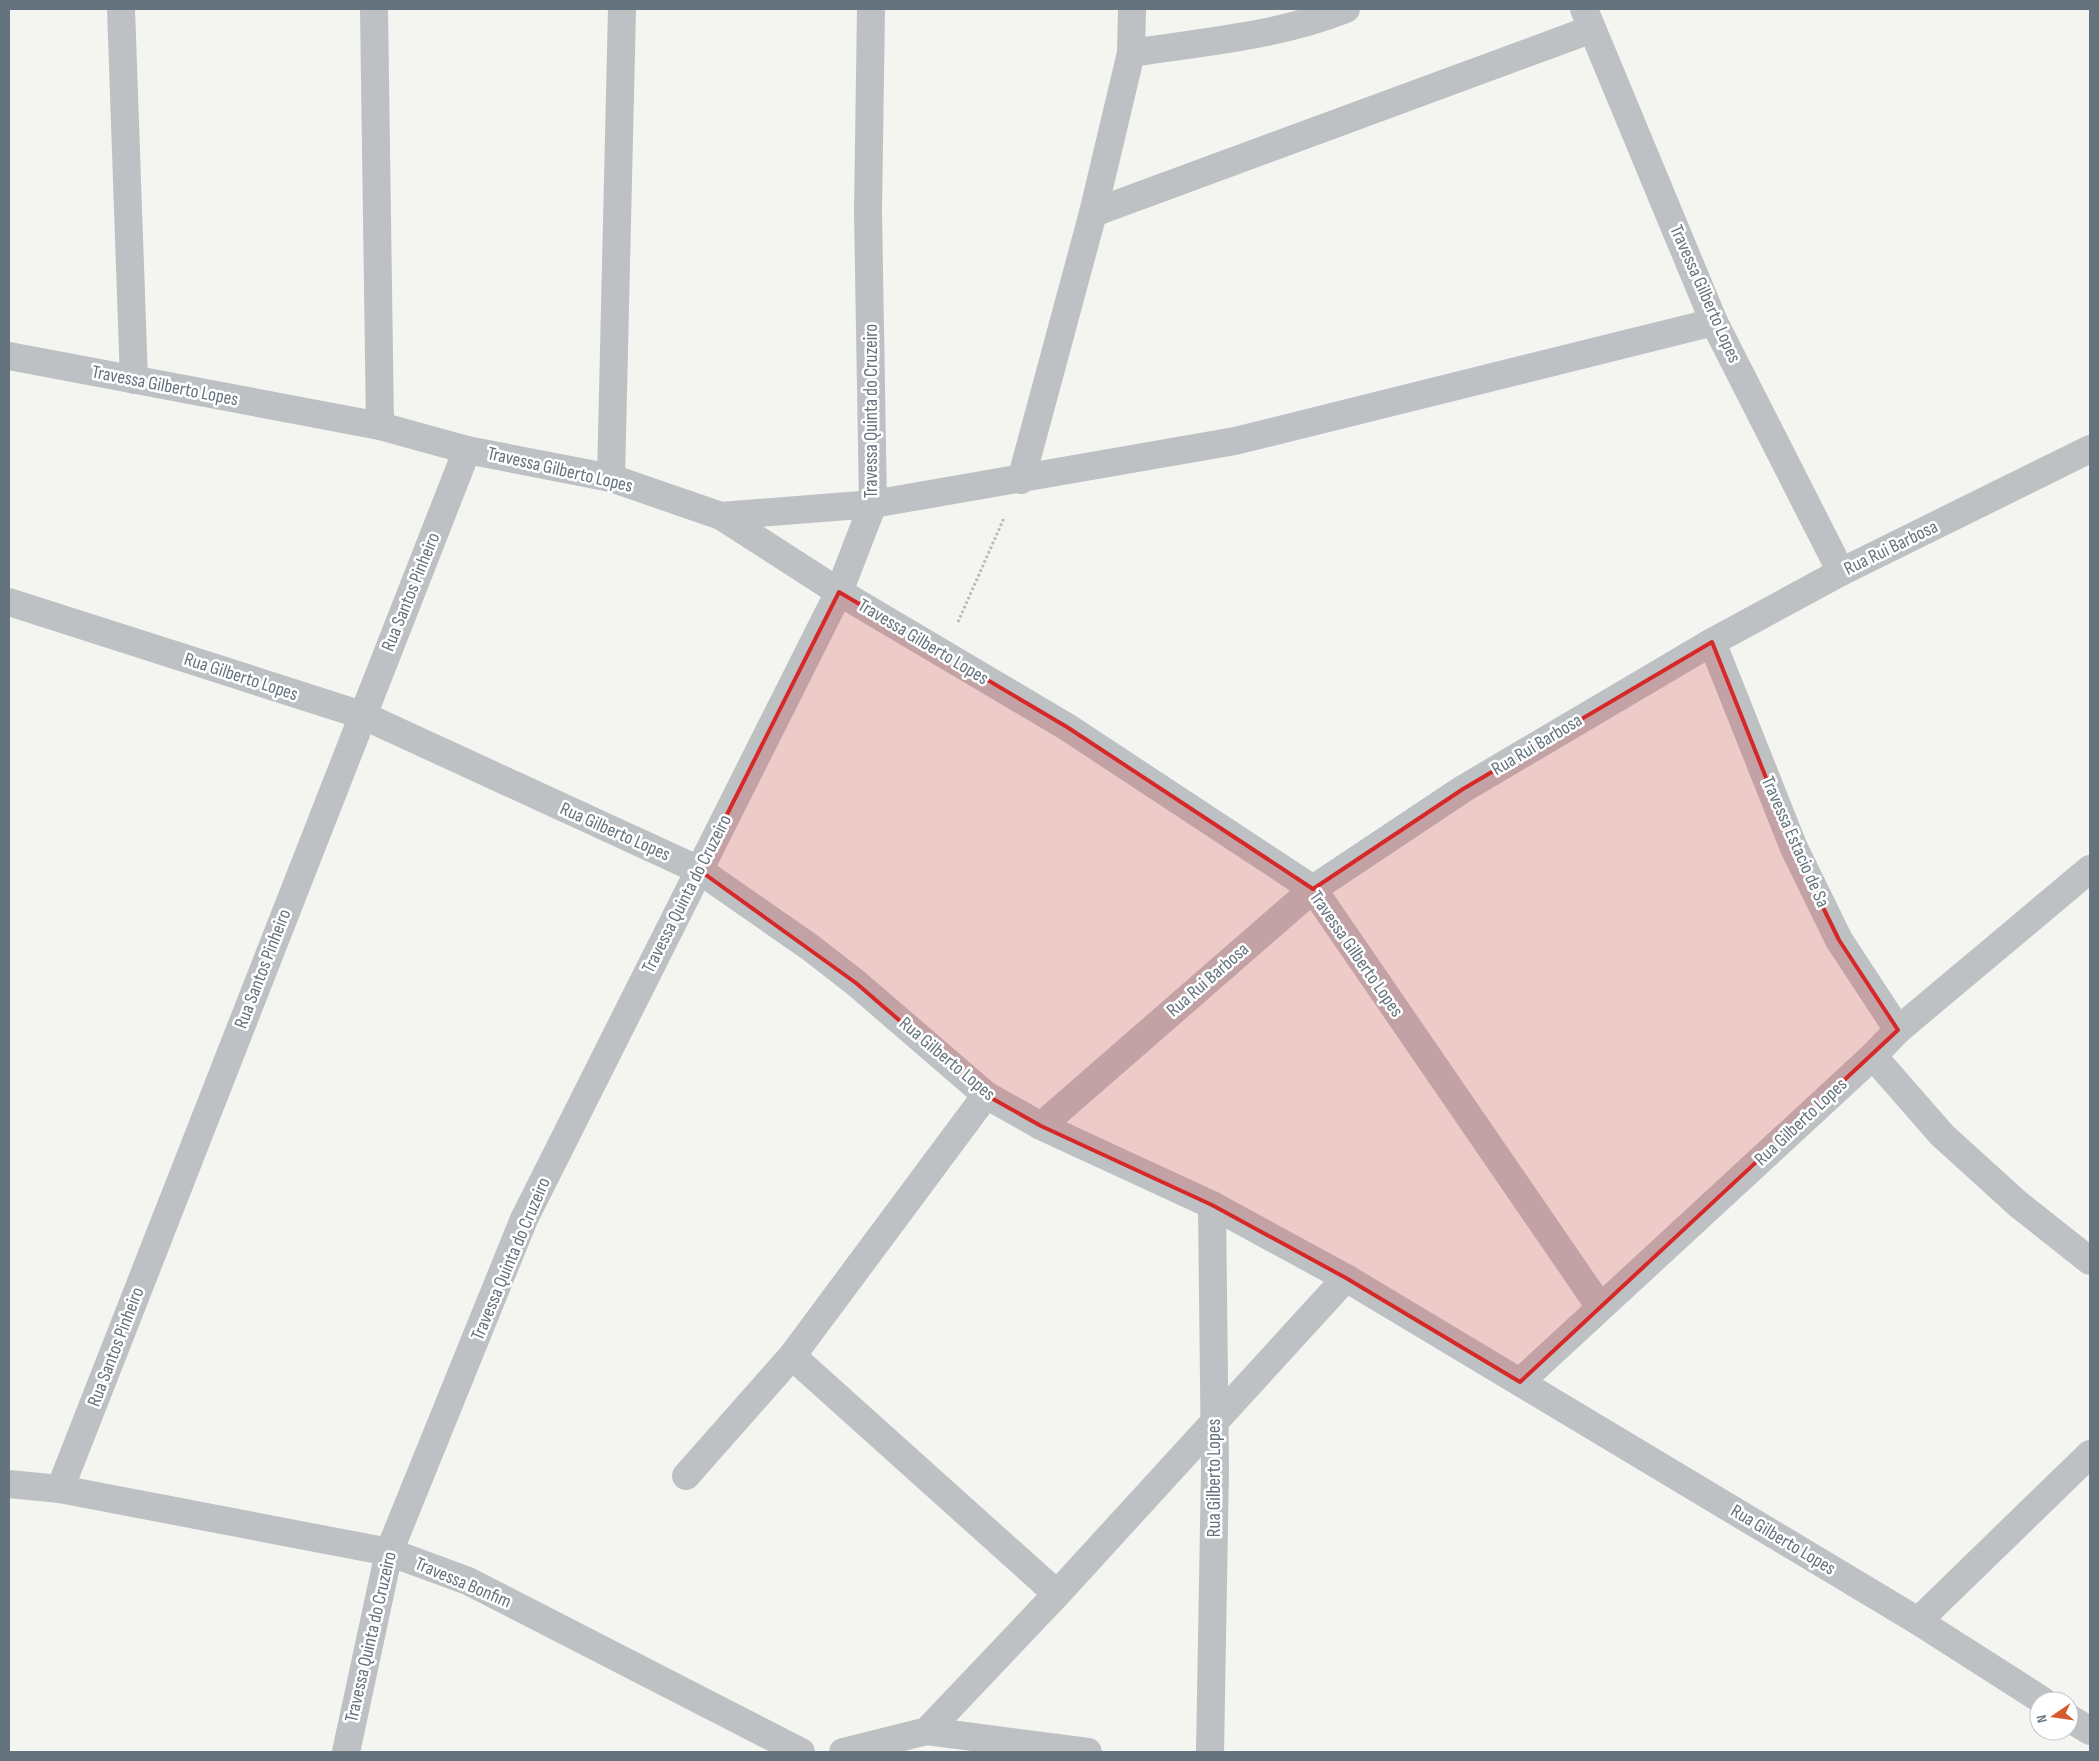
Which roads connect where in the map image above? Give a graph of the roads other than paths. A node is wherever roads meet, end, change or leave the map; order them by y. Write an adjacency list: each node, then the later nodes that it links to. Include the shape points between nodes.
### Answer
1 (121, 9): 12 (street)
2 (374, 9): 13 (street)
3 (622, 9): 16 (street)
4 (871, 9): 18 (street, Travessa Quinta do Cruzeiro, via 868,211)
5 (1132, 9): 8 (street)
6 (1346, 9): 8 (street, via 1289,28)
7 (1588, 19): 9 (street); 10 (street, Travessa Gilberto Lopes)
8 (1131, 53): 9 (street)
9 (1093, 213): 17 (street)
10 (1714, 322): 17 (street, via 1235,441); 20 (street, Travessa Gilberto Lopes)
11 (9, 356): 12 (street, Travessa Gilberto Lopes)
12 (134, 380): 13 (street, Travessa Gilberto Lopes)
13 (380, 426): 15 (street, Travessa Gilberto Lopes)
14 (2090, 449): 20 (street, Rua Rui Barbosa)
15 (467, 450): 16 (street, Travessa Gilberto Lopes); 24 (street, Rua Santos Pinheiro)
16 (611, 478): 19 (street, Travessa Gilberto Lopes)
17 (1021, 480): 18 (street)
18 (872, 504): 19 (street); 21 (street, Travessa Quinta do Cruzeiro)
19 (721, 516): 21 (street, Travessa Gilberto Lopes)
20 (1840, 572): 23 (street, Rua Rui Barbosa)
21 (839, 592): 26 (street, Travessa Quinta do Cruzeiro); 27 (street, Travessa Gilberto Lopes, via 1067,727)
22 (9, 602): 24 (street, Rua Gilberto Lopes)
23 (1712, 642): 27 (street, Rua Rui Barbosa, via 1463,789); 28 (street, Travessa Estacio de Sa, via 1794,848 1839,940)
24 (362, 715): 26 (street, Rua Gilberto Lopes); 42 (street, Rua Santos Pinheiro)
25 (2090, 869): 28 (street, Rua Gilberto Lopes)
26 (699, 870): 30 (street, Rua Gilberto Lopes, via 856,983); 43 (street, Travessa Quinta do Cruzeiro, via 524,1219)
27 (1313, 889): 31 (street, Rua Rui Barbosa); 35 (street, Travessa Gilberto Lopes)
28 (1898, 1030): 29 (street, Rua Gilberto Lopes)
29 (1873, 1056): 33 (street, via 1942,1135 2018,1204); 35 (street, Rua Gilberto Lopes)
30 (986, 1095): 31 (street, Rua Gilberto Lopes); 36 (street)
31 (1041, 1126): 32 (street, Rua Gilberto Lopes)
32 (1212, 1205): 34 (street, Rua Gilberto Lopes); 38 (street, Rua Gilberto Lopes)
33 (2090, 1261)
34 (1346, 1278): 37 (street, Rua Gilberto Lopes); 38 (street)
35 (1600, 1307): 37 (street, Rua Gilberto Lopes)
36 (792, 1356): 40 (street); 44 (street)
37 (1520, 1382): 45 (street, Rua Gilberto Lopes)
38 (1214, 1420): 44 (street); 54 (street, Rua Gilberto Lopes)
39 (2090, 1454): 45 (street)
40 (686, 1476)
41 (9, 1484): 42 (street, Travessa Bonfim)
42 (60, 1489): 43 (street, Travessa Bonfim)
43 (389, 1552): 50 (street, Travessa Quinta do Cruzeiro); 51 (street, Travessa Bonfim, via 468,1581)
44 (1057, 1594): 48 (street)
45 (1918, 1621): 46 (street, Rua Gilberto Lopes)
46 (2029, 1692)
47 (2079, 1724): 49 (street)
48 (926, 1731): 52 (street); 53 (street)
49 (2090, 1731)
50 (346, 1752)
51 (801, 1752)
52 (843, 1752)
53 (1088, 1752)
54 (1210, 1752)

